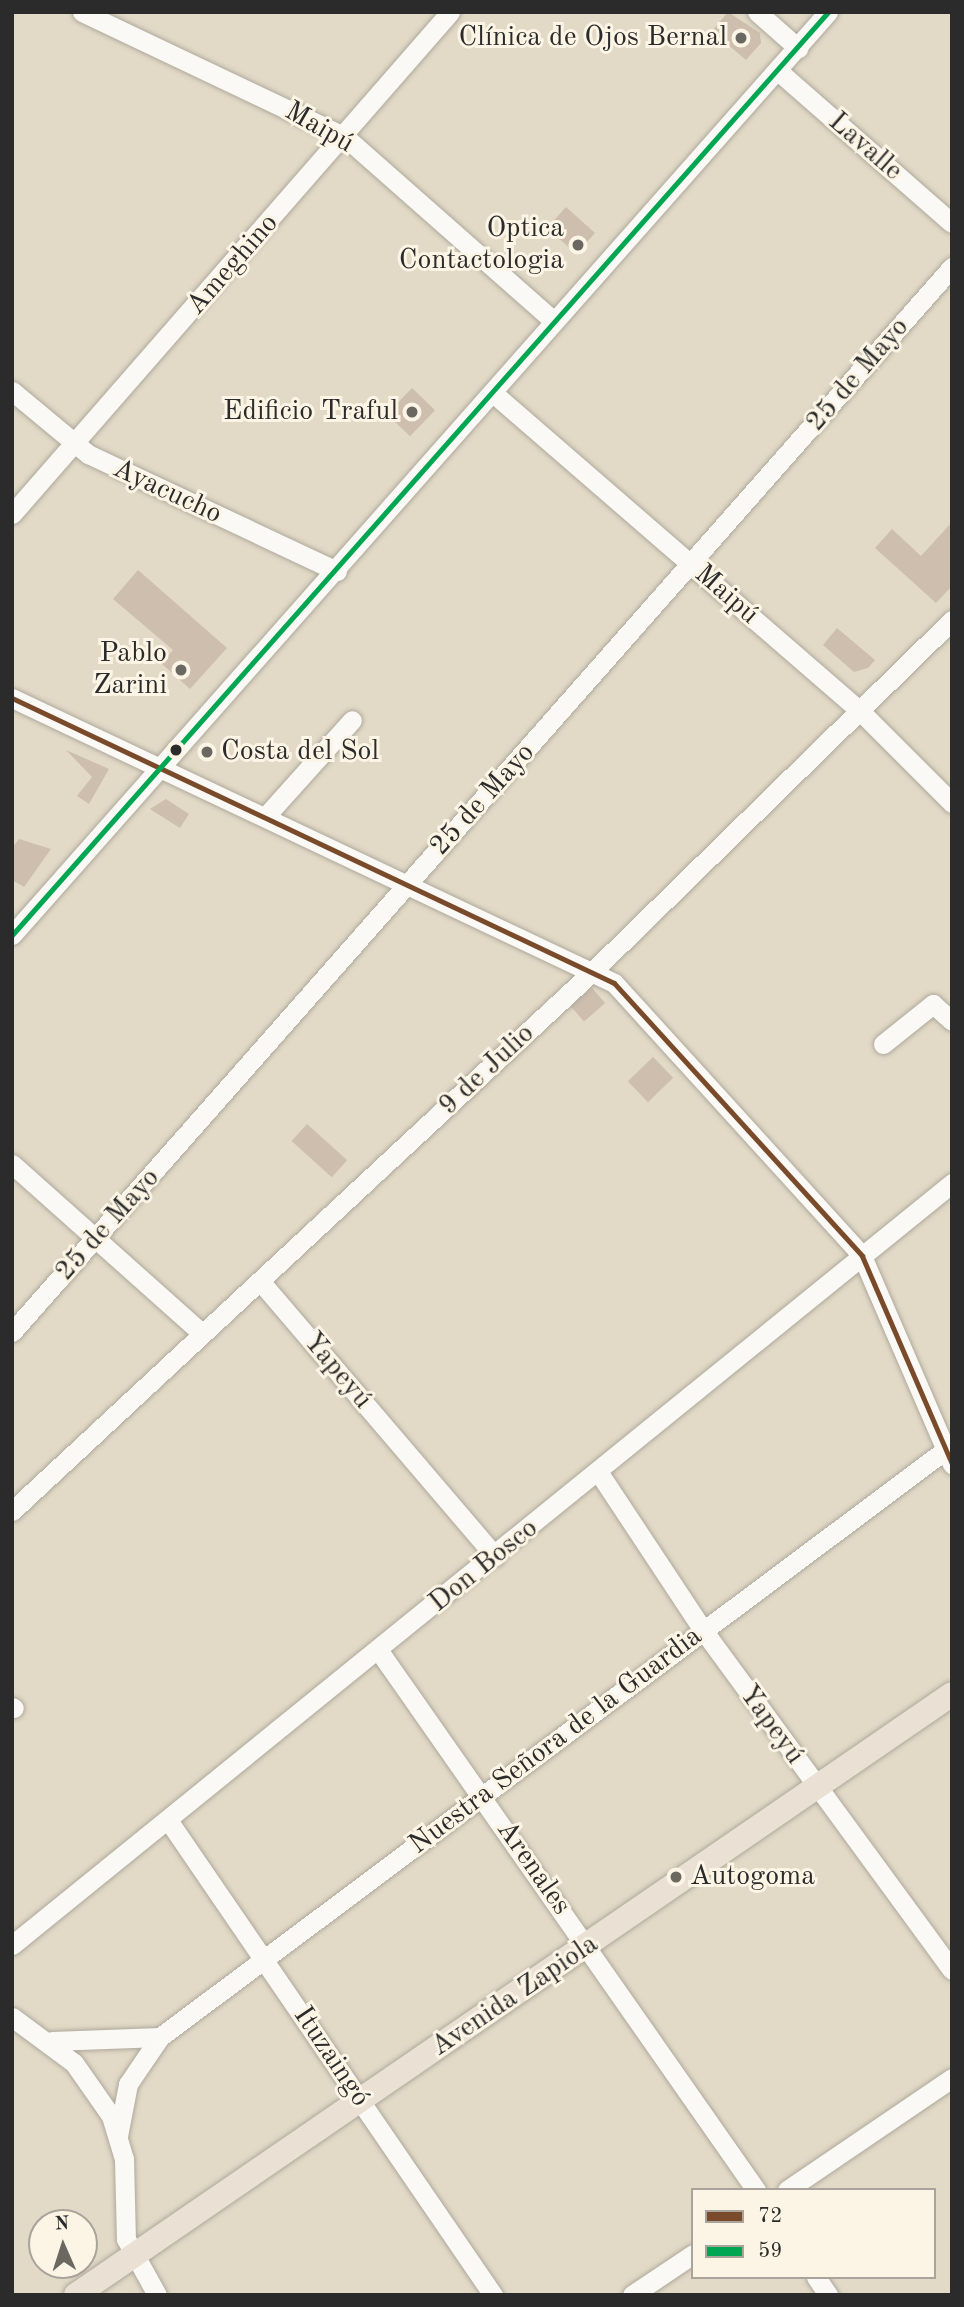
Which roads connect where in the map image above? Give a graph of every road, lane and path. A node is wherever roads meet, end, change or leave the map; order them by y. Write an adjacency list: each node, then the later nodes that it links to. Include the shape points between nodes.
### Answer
1 (82, 12): 7 (street, Maipú)
2 (450, 12): 7 (street, Ameghino)
3 (757, 12): 5 (street)
4 (828, 12): 5 (street)
5 (797, 48): 6 (street)
6 (777, 70): 8 (street, Lavalle); 10 (street)
7 (345, 138): 10 (street, Maipú); 13 (street, Ameghino)
8 (952, 223)
9 (952, 267): 15 (street, 25 de Mayo)
10 (554, 321): 12 (street)
11 (12, 391): 13 (street, Ayacucho)
12 (493, 393): 15 (street, Maipú); 16 (street)
13 (74, 446): 14 (street, Ameghino); 16 (street, Ayacucho)
14 (12, 514)
15 (693, 566): 19 (street, Maipú); 24 (street, 25 de Mayo)
16 (337, 571): 21 (street)
17 (952, 620): 19 (street, 9 de Julio)
18 (12, 698): 21 (street)
19 (859, 710): 22 (street, Maipú); 26 (street, 9 de Julio)
20 (352, 720): 23 (street)
21 (159, 768): 23 (street); 25 (street)
22 (952, 803)
23 (264, 817): 24 (street)
24 (408, 884): 26 (street); 31 (street, 25 de Mayo)
25 (12, 935)
26 (594, 970): 32 (street, via 614,983); 33 (street, 9 de Julio)
27 (952, 1021): 28 (street, via 933,1004)
28 (883, 1044)
29 (12, 1164): 31 (street)
30 (952, 1183): 32 (street, Don Bosco)
31 (97, 1238): 34 (street, 25 de Mayo); 35 (street)
32 (862, 1256): 36 (street); 37 (street, Don Bosco)
33 (260, 1281): 35 (street, 9 de Julio); 39 (street, Yapeyú)
34 (12, 1332)
35 (202, 1333): 38 (street, 9 de Julio)
36 (950, 1453): 40 (street, Nuestra Señora de la Guardia)
37 (599, 1473): 39 (street, Don Bosco); 40 (street, Yapeyú)
38 (12, 1511)
39 (495, 1556): 41 (street, Don Bosco)
40 (703, 1630): 43 (street, Yapeyú); 44 (street, Nuestra Señora de la Guardia)
41 (379, 1651): 44 (street, Arenales); 45 (street, Don Bosco)
42 (952, 1694): 43 (main road, Avenida Zapiola)
43 (817, 1787): 47 (main road, Avenida Zapiola); 49 (street, Yapeyú)
44 (483, 1796): 47 (street, Arenales); 48 (street, Nuestra Señora de la Guardia)
45 (168, 1820): 46 (street, Don Bosco); 48 (street, Ituzaingó)
46 (12, 1945)
47 (588, 1946): 54 (main road, Avenida Zapiola); 56 (street, Arenales)
48 (264, 1959): 51 (street, Nuestra Señora de la Guardia); 54 (street, Ituzaingó)
49 (952, 1970)
50 (12, 2017): 52 (street)
51 (160, 2037): 52 (street); 55 (street, Nuestra Señora de la Guardia, via 128,2084)
52 (52, 2041): 55 (street, via 87,2078)
53 (952, 2078): 57 (street)
54 (361, 2101): 59 (main road, Avenida Zapiola); 63 (street, Ituzaingó)
55 (118, 2136): 59 (street)
56 (755, 2188)
57 (790, 2188)
58 (691, 2255): 64 (street)
59 (132, 2258): 61 (main road, Avenida Zapiola); 62 (street)
60 (817, 2279): 65 (street)
61 (76, 2295)
62 (157, 2295)
63 (493, 2295)
64 (632, 2295)
65 (828, 2295)

